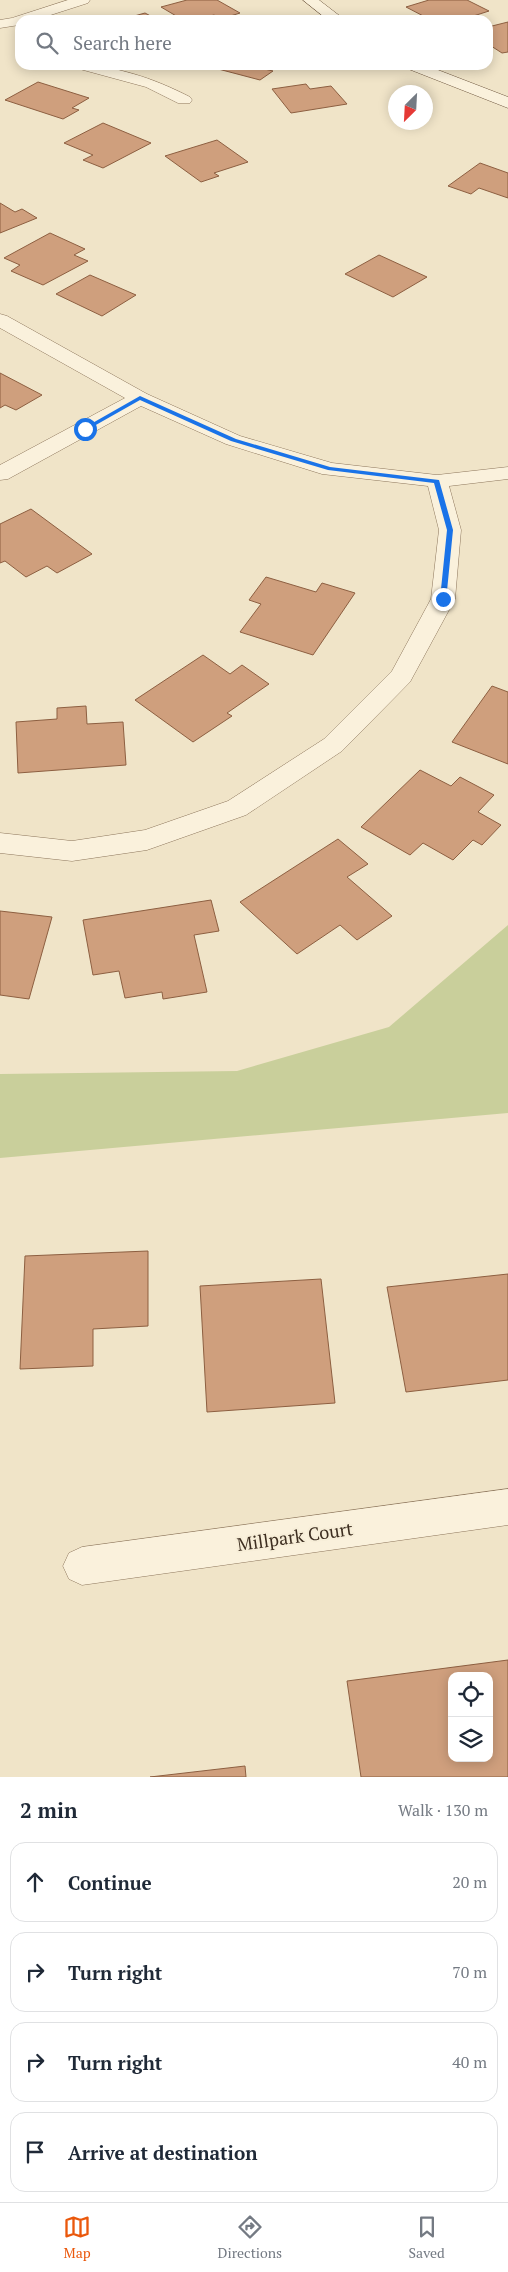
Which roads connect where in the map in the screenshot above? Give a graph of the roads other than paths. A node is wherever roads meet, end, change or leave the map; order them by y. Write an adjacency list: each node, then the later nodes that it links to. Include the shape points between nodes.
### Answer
1 (83, 0): 3 (street)
2 (310, 0): 4 (street)
3 (38, 15)
4 (331, 15)
5 (100, 70): 7 (street, via 152,84)
6 (424, 70): 8 (street)
7 (184, 100)
8 (508, 103)
9 (0, 320): 10 (street)
10 (140, 398): 11 (street); 13 (street, via 234,440 330,469)
11 (0, 474)
12 (508, 474): 13 (street)
13 (437, 481): 14 (street, via 450,530 443,599 401,676 334,745 237,808 148,840 72,851)
14 (0, 843)
15 (508, 1508): 16 (street, Millpark Court)
16 (82, 1566)

